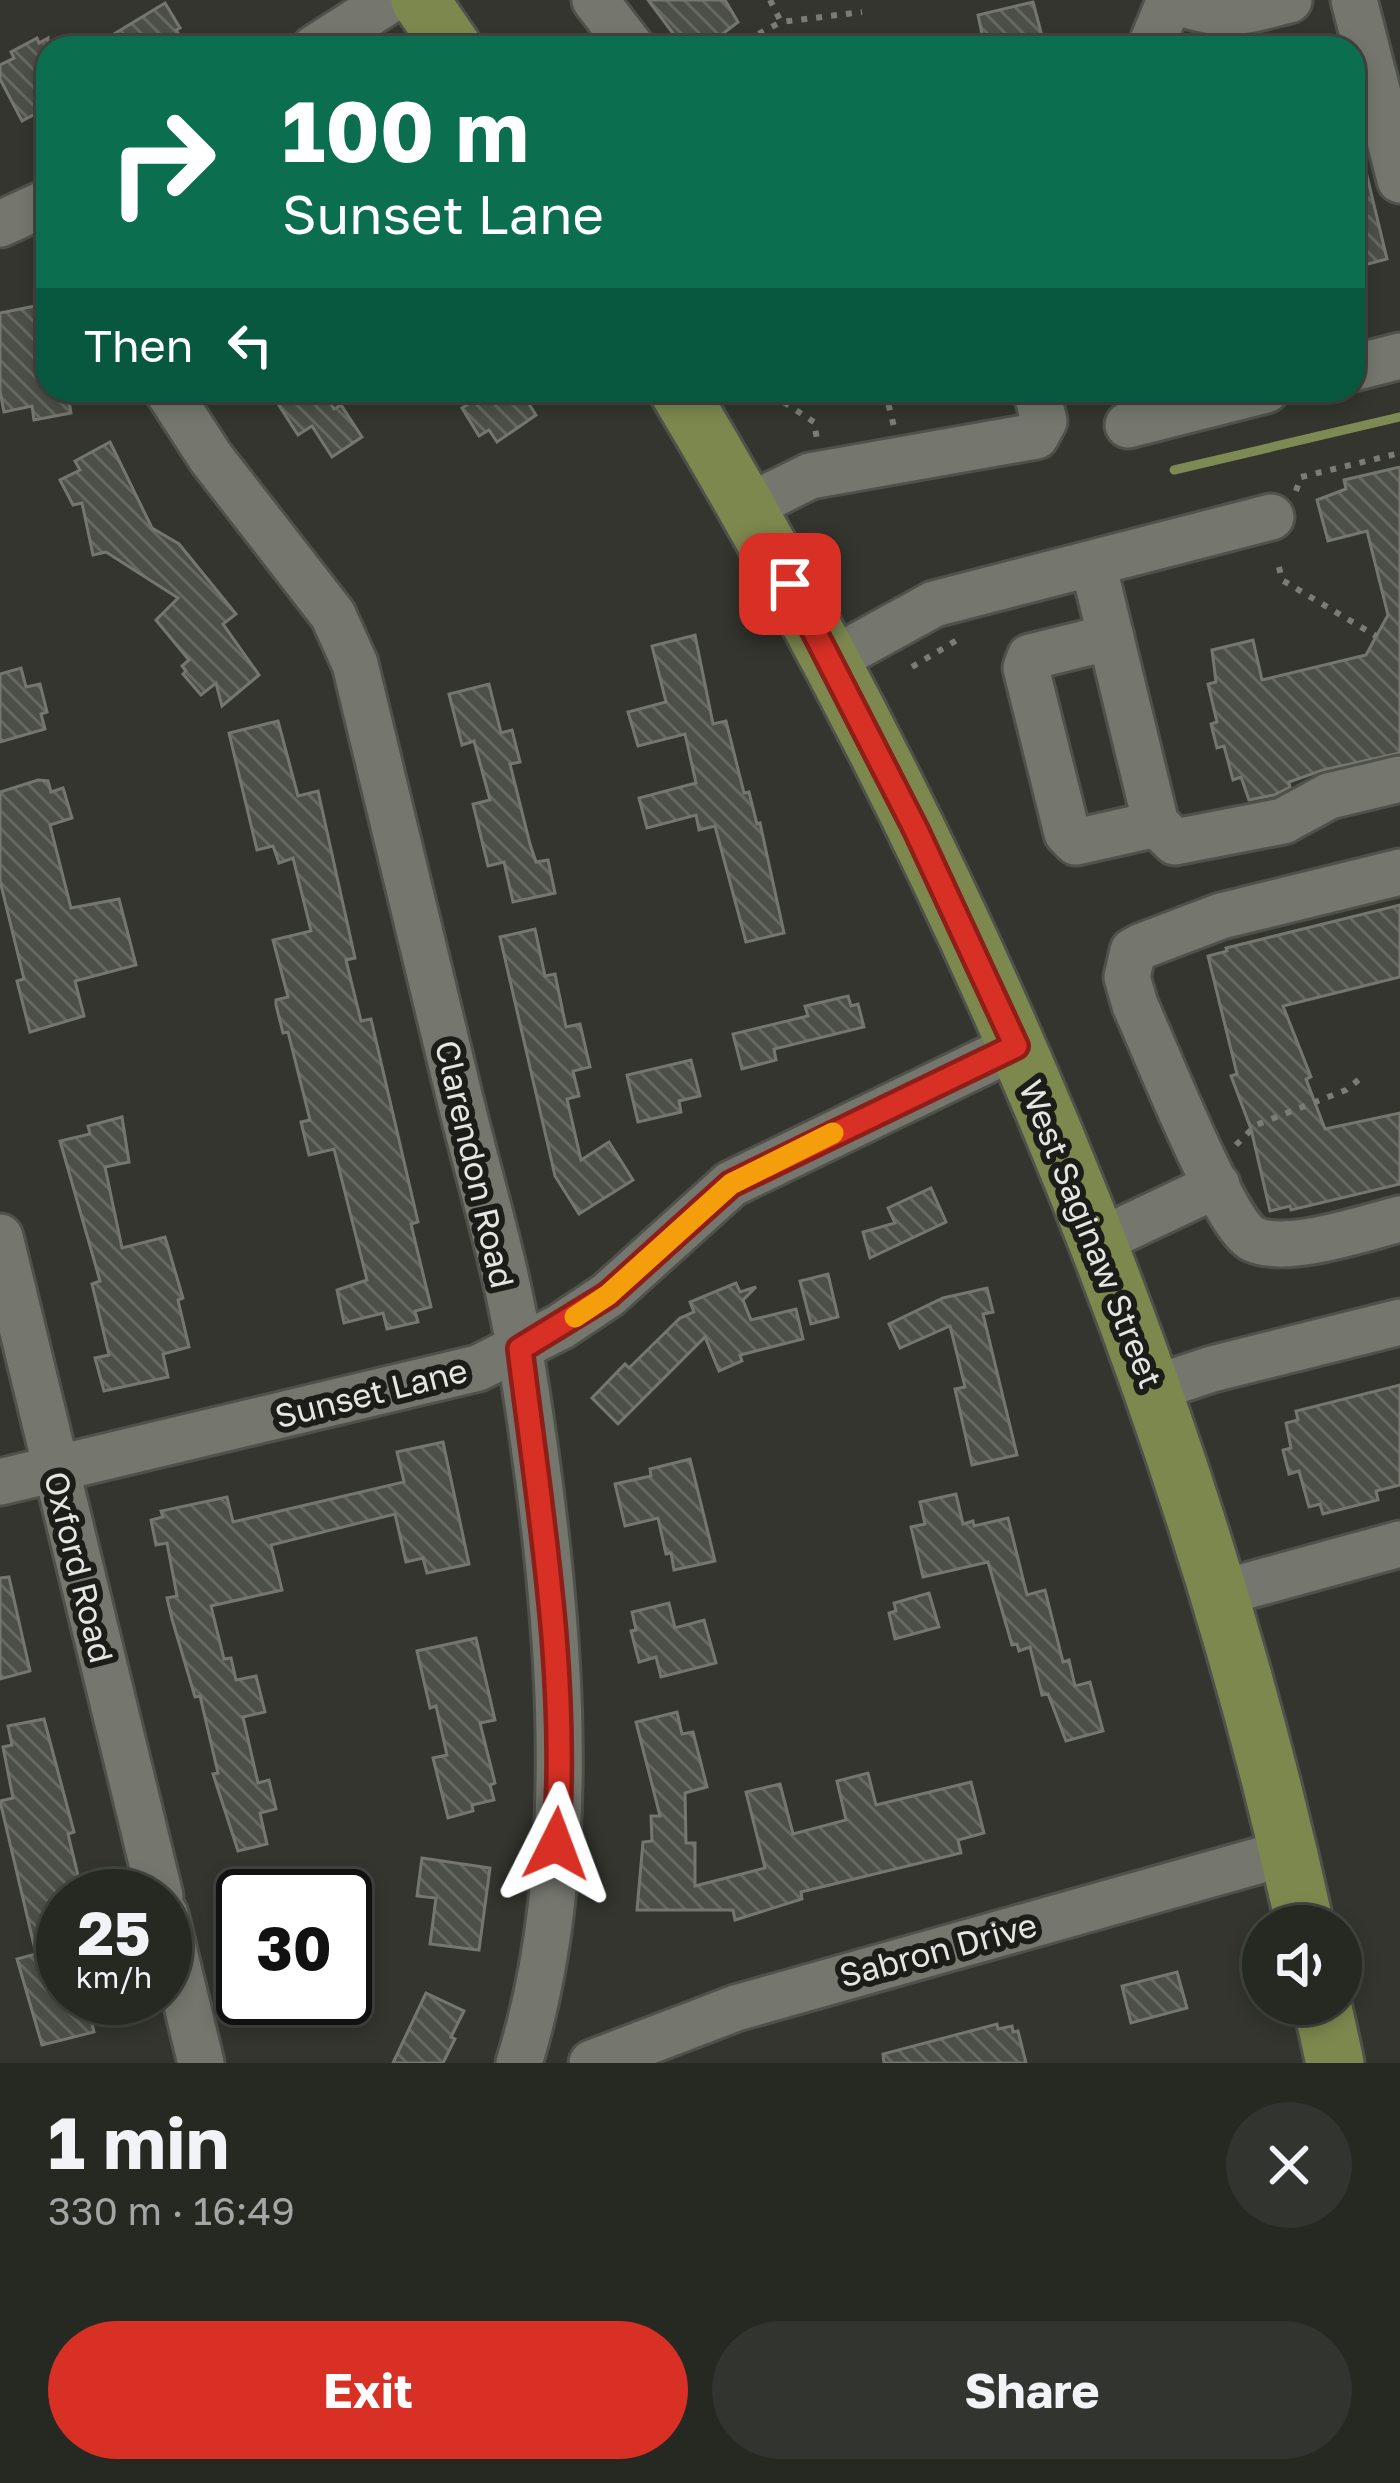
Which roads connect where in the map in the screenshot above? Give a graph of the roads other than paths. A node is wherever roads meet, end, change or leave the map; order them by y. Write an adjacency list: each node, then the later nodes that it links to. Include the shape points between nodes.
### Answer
1 (390, 0): 7 (street)
2 (420, 0): 8 (main road)
3 (595, 0): 9 (street)
4 (1171, 0): 5 (street, via 1209,14); 10 (street)
5 (1288, 0)
6 (1354, 0): 11 (street)
7 (334, 36)
8 (446, 36)
9 (623, 36)
10 (1155, 36)
11 (1363, 36)
12 (1365, 43): 13 (street)
13 (1400, 180)
14 (36, 208): 15 (street)
15 (0, 224)
16 (1400, 356): 17 (street)
17 (1365, 365)
18 (175, 402): 37 (street, Clarendon Road, via 333,615 356,664)
19 (685, 402): 24 (main road, West Saginaw Street)
20 (1039, 402): 24 (street, via 1044,421 1036,436 810,476)
21 (1219, 402): 22 (street)
22 (1128, 425)
23 (1283, 505): 25 (street)
24 (748, 507): 27 (main road, West Saginaw Street)
25 (1093, 564): 26 (street); 27 (street, via 934,604)
26 (1111, 637): 29 (street); 29 (street, via 1030,656 1026,668 1066,833 1076,842)
27 (832, 660): 31 (main road, West Saginaw Street)
28 (1400, 779): 29 (street, via 1202,840 1175,842)
29 (1156, 824)
30 (1400, 872): 32 (street, via 1221,916 1133,951 1127,976 1135,1005)
31 (1016, 1046): 35 (main road, West Saginaw Street); 37 (street, Sunset Lane, via 731,1184 608,1295)
32 (1211, 1172): 33 (street, via 1237,1225 1267,1243); 35 (street)
33 (1400, 1219)
34 (0, 1237): 39 (street, Oxford Road)
35 (1097, 1242): 38 (main road, West Saginaw Street)
36 (1400, 1322): 38 (street)
37 (520, 1349): 39 (street, Sunset Lane, via 478,1368); 46 (street, Clarendon Road, via 557,1688 559,1804)
38 (1153, 1389): 42 (main road, West Saginaw Street)
39 (55, 1468): 40 (street, Sunset Lane); 44 (street, Oxford Road)
40 (0, 1482)
41 (1400, 1544): 42 (street)
42 (1221, 1593): 43 (main road, West Saginaw Street)
43 (1289, 1852): 45 (main road, West Saginaw Street); 49 (street, Sabron Drive, via 878,1965)
44 (153, 1869)
45 (1300, 1905)
46 (536, 2003): 49 (street, via 558,2044); 51 (street, Clarendon Road)
47 (192, 2023): 50 (street)
48 (1327, 2025): 52 (main road)
49 (596, 2061)
50 (202, 2063)
51 (519, 2063)
52 (1335, 2063)

